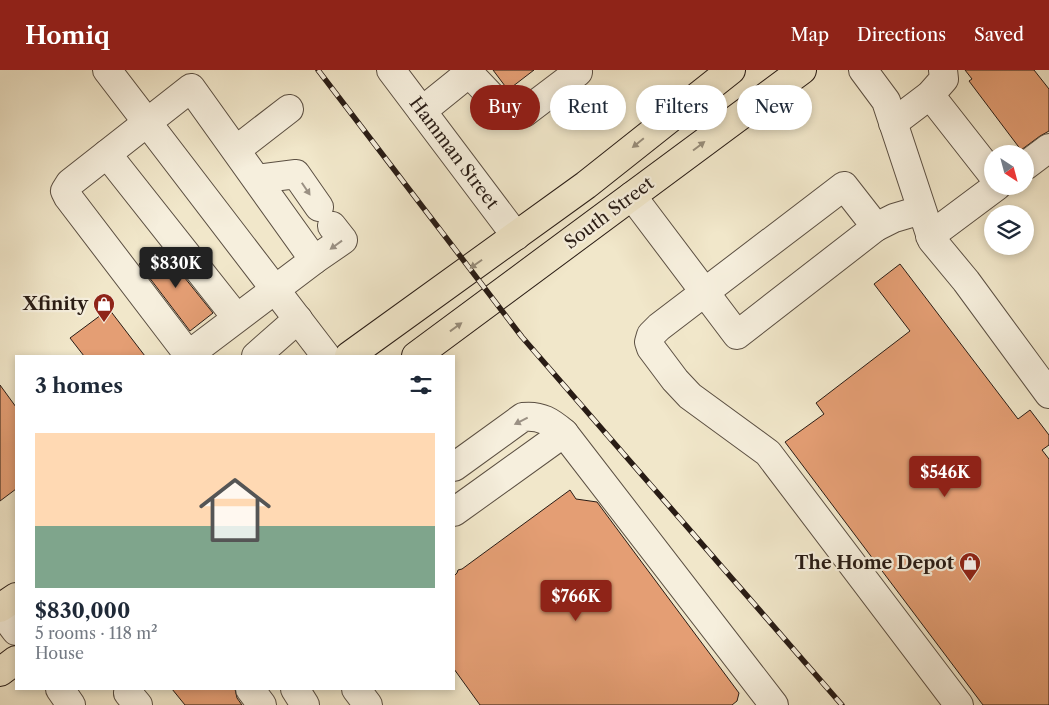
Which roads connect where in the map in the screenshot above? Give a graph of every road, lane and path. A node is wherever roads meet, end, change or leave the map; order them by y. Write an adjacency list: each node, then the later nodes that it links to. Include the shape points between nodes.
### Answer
1 (107, 70): 12 (street)
2 (391, 70): 11 (street, Hamman Street)
3 (731, 70): 24 (main road, South Street, one-way to 24)
4 (802, 70): 21 (main road, South Street, one-way to 4)
5 (864, 70): 13 (street, via 886,101)
6 (468, 71): 7 (street, via 508,114 524,113); 11 (street)
7 (578, 72)
8 (184, 79): 12 (street); 15 (street)
9 (943, 79): 13 (street); 17 (street)
10 (289, 109): 15 (street)
11 (422, 111): 24 (street, Hamman Street)
12 (147, 122): 16 (street); 27 (street)
13 (893, 123): 22 (street)
14 (1049, 148): 18 (street)
15 (236, 150): 19 (street)
16 (107, 154): 29 (street); 29 (street, via 70,183 65,191 184,349 195,350)
17 (984, 158)
18 (1034, 159)
19 (256, 179): 26 (street); 26 (street, one-way to 26, via 296,174 343,240)
20 (985, 195): 25 (street)
21 (632, 196): 28 (street); 34 (main road, South Street, one-way to 21)
22 (921, 210): 23 (street); 25 (street)
23 (876, 227): 28 (street, via 844,186); 28 (street, via 736,335)
24 (516, 236): 33 (main road, South Street, one-way to 33)
25 (930, 236): 35 (street)
26 (314, 260): 27 (street)
27 (274, 289): 29 (street); 30 (street)
28 (704, 292): 55 (street, via 658,327 651,335 651,348 690,396 768,453)
29 (236, 318)
30 (298, 319): 31 (street); 32 (street)
31 (257, 355)
32 (325, 355)
33 (350, 355)
34 (417, 355)
35 (1049, 394)
36 (564, 433): 37 (street, one-way to 37, via 550,420 524,417); 38 (street); 54 (street)
37 (455, 466)
38 (455, 511)
39 (15, 598): 40 (main road)
40 (0, 609): 41 (street)
41 (15, 630)
42 (15, 661): 43 (main road)
43 (0, 672)
44 (61, 690): 49 (street)
45 (129, 690): 50 (street)
46 (251, 690): 51 (street)
47 (296, 690): 52 (street)
48 (357, 690): 53 (street)
49 (71, 705)
50 (138, 705)
51 (262, 705)
52 (305, 705)
53 (368, 705)
54 (774, 705)
55 (959, 705)

